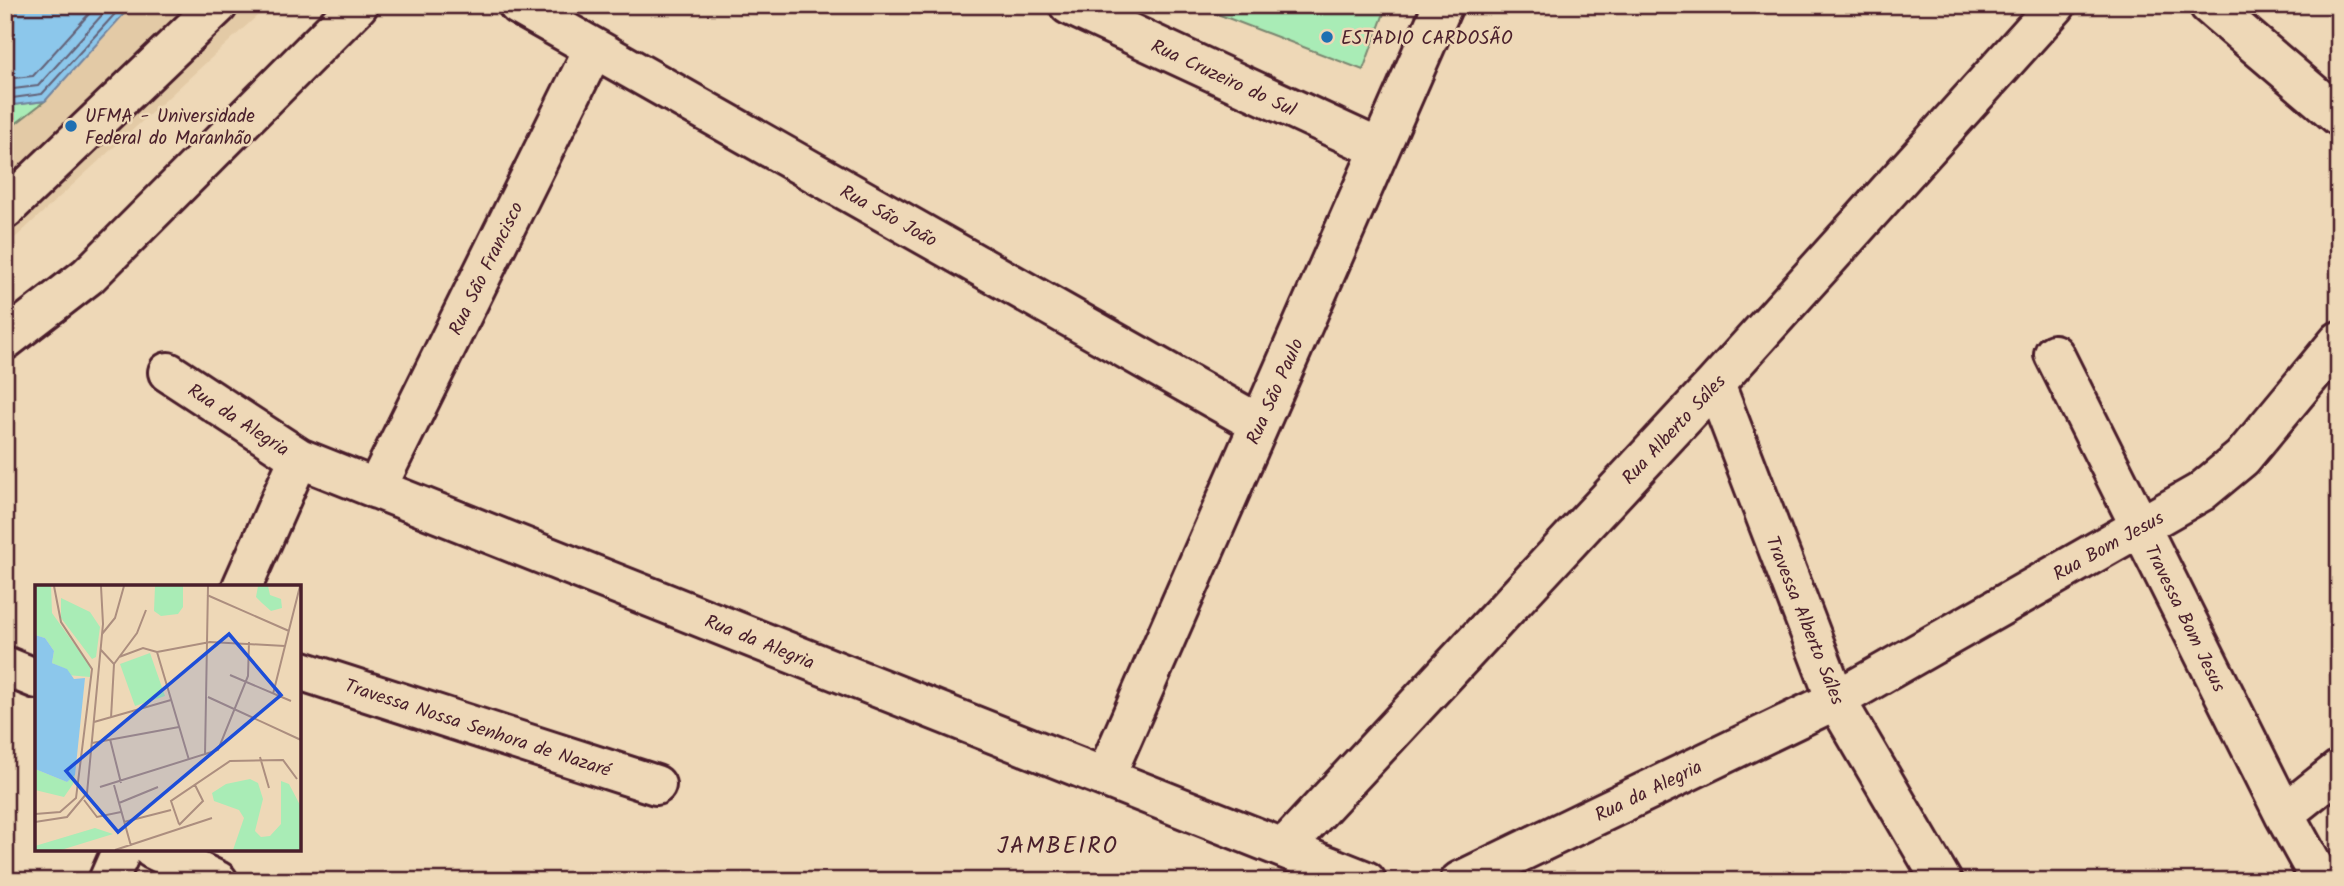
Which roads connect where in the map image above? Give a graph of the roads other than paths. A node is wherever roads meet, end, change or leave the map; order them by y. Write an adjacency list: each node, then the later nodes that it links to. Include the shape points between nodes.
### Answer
1 (218, 5): 11 (street)
2 (358, 5): 12 (street, via 88,276)
3 (1069, 5): 10 (street, Rua Cruzeiro do Sul)
4 (1443, 5): 10 (street, Rua São Paulo)
5 (2056, 5): 16 (street, Rua Alberto Sáles)
6 (2209, 5): 9 (street)
7 (539, 10): 8 (street, Rua São João)
8 (594, 48): 17 (street, Rua São João); 19 (street, Rua São Francisco)
9 (2339, 116)
10 (1380, 149): 17 (street, Rua São Paulo)
11 (5, 209)
12 (5, 341)
13 (2339, 341): 20 (street, Rua Bom Jesus, via 2242,458 2201,492)
14 (2054, 354): 20 (street, Travessa Bom Jesus)
15 (168, 372): 18 (street, Rua da Alegria)
16 (1715, 384): 25 (street, Travessa Alberto Sáles); 30 (street, Rua Alberto Sáles)
17 (1259, 424): 27 (street, Rua São Paulo)
18 (299, 458): 19 (street, Rua da Alegria); 21 (street)
19 (376, 489): 27 (street, Rua da Alegria)
20 (2141, 526): 25 (street, Rua Bom Jesus); 29 (street, Travessa Bom Jesus)
21 (243, 585)
22 (5, 666): 24 (street)
23 (301, 671): 28 (street, Travessa Nossa Senhora de Nazaré)
24 (35, 678)
25 (1836, 700): 36 (street, Rua da Alegria); 37 (street, Travessa Alberto Sáles)
26 (2339, 770): 29 (street)
27 (1105, 777): 30 (street, Rua da Alegria)
28 (656, 785)
29 (2284, 814): 38 (street, Travessa Bom Jesus)
30 (1284, 848): 35 (street, Rua da Alegria)
31 (121, 851): 33 (street)
32 (156, 851): 34 (street)
33 (108, 881)
34 (218, 881)
35 (1366, 881)
36 (1460, 881)
37 (1942, 881)
38 (2321, 881)

